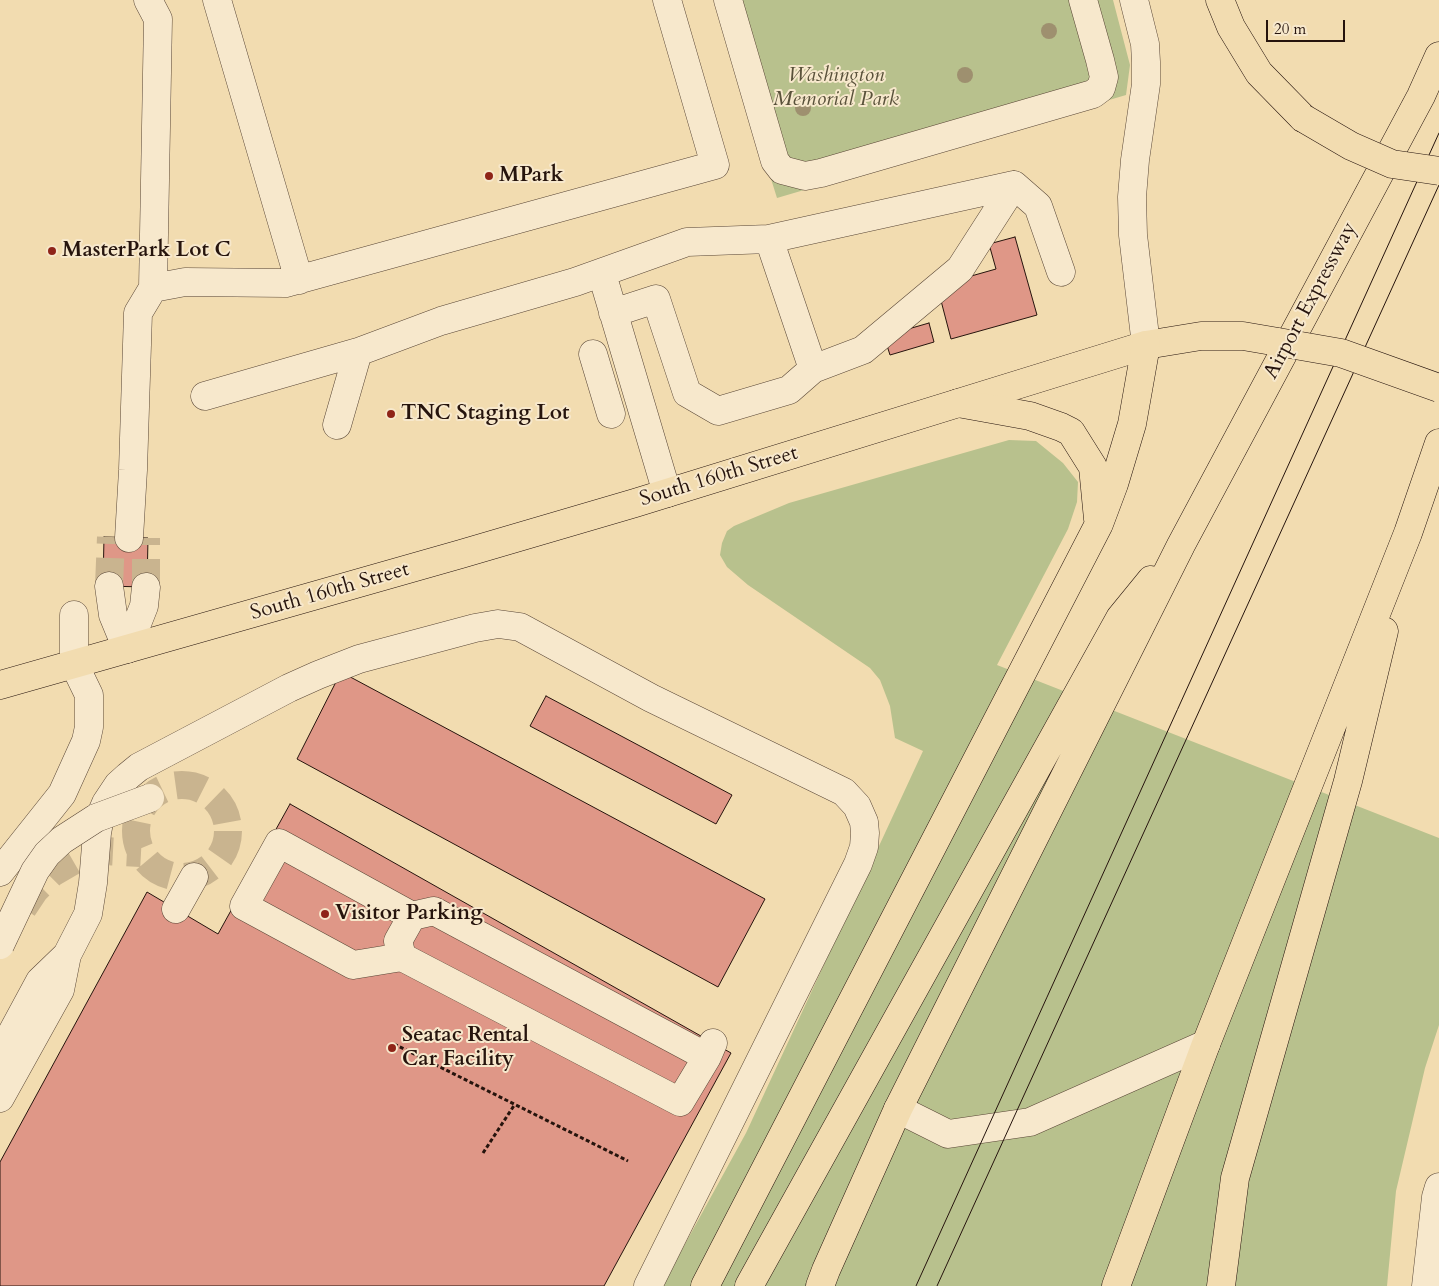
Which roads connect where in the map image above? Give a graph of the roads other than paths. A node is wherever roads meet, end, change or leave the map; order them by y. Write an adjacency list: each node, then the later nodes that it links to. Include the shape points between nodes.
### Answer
1 (148, 0): 15 (street, via 158,19)
2 (217, 0): 14 (street)
3 (667, 0): 14 (street, via 715,165)
4 (728, 0): 5 (street, via 775,161 782,170 805,176 1093,94 1101,88 1104,77)
5 (1083, 0)
6 (1134, 0): 17 (street, via 1146,62 1132,197 1133,235)
7 (1220, 0): 9 (main road, bridge, via 1231,27 1259,73 1303,118 1351,146 1392,164)
8 (1439, 56): 31 (main road, Airport Expressway, via 1421,96)
9 (1439, 171)
10 (1014, 185): 11 (street); 12 (street, via 1038,206); 20 (street, via 960,268 863,350)
11 (769, 239): 13 (street, via 687,242); 20 (street)
12 (1061, 272)
13 (602, 274): 16 (street); 18 (street, via 441,321)
14 (299, 280): 15 (street, via 286,283 185,282)
15 (153, 288): 30 (street, via 138,314 133,470 148,506)
16 (613, 313): 20 (street, via 656,299 687,393 718,411 789,390); 27 (street)
17 (1146, 345): 21 (main road, South 160th Street, bridge, via 1201,336 1243,336 1341,352); 23 (main road, South 160th Street); 28 (main road, via 1132,424)
18 (358, 352): 22 (street); 25 (street)
19 (593, 354): 24 (street)
20 (813, 369)
21 (1439, 388)
22 (205, 396)
23 (958, 403): 27 (main road, South 160th Street); 28 (main road, via 1030,416 1071,432 1093,467)
24 (611, 414)
25 (337, 425)
26 (1439, 443): 29 (main road)
27 (667, 493): 34 (main road, South 160th Street)
28 (1099, 524): 51 (main road)
29 (1408, 533): 45 (main road); 55 (main road, via 1348,781 1235,1178)
30 (129, 538)
31 (1181, 545): 48 (main road); 52 (main road, via 1120,618)
32 (127, 587): 34 (street)
33 (74, 615): 35 (street)
34 (127, 650): 35 (main road, South 160th Street)
35 (74, 664): 36 (main road, South 160th Street); 38 (street, via 89,695 89,727 80,758 62,794)
36 (0, 685)
37 (150, 798): 42 (street, bridge, via 96,818 47,854 35,870)
38 (0, 872)
39 (194, 876): 40 (street)
40 (176, 909)
41 (412, 916): 44 (street, via 398,941); 44 (street, via 279,843 244,906 353,966); 44 (street, via 434,911 710,1050 680,1102)
42 (0, 945)
43 (67, 955): 46 (street, via 40,982); 47 (street, via 60,990); 50 (street, via 88,914 100,818 118,785 128,776 147,763 318,675 359,659 475,628 498,624 520,626 651,698 844,792 857,806 864,822 864,847 858,864)
44 (402, 957)
45 (1206, 1044): 48 (street, via 1030,1122 948,1134); 54 (main road)
46 (0, 1055)
47 (0, 1098)
48 (898, 1109): 53 (main road)
49 (1439, 1187): 56 (street)
50 (648, 1286)
51 (705, 1286)
52 (749, 1286)
53 (820, 1286)
54 (1116, 1286)
55 (1221, 1286)
56 (1426, 1286)

